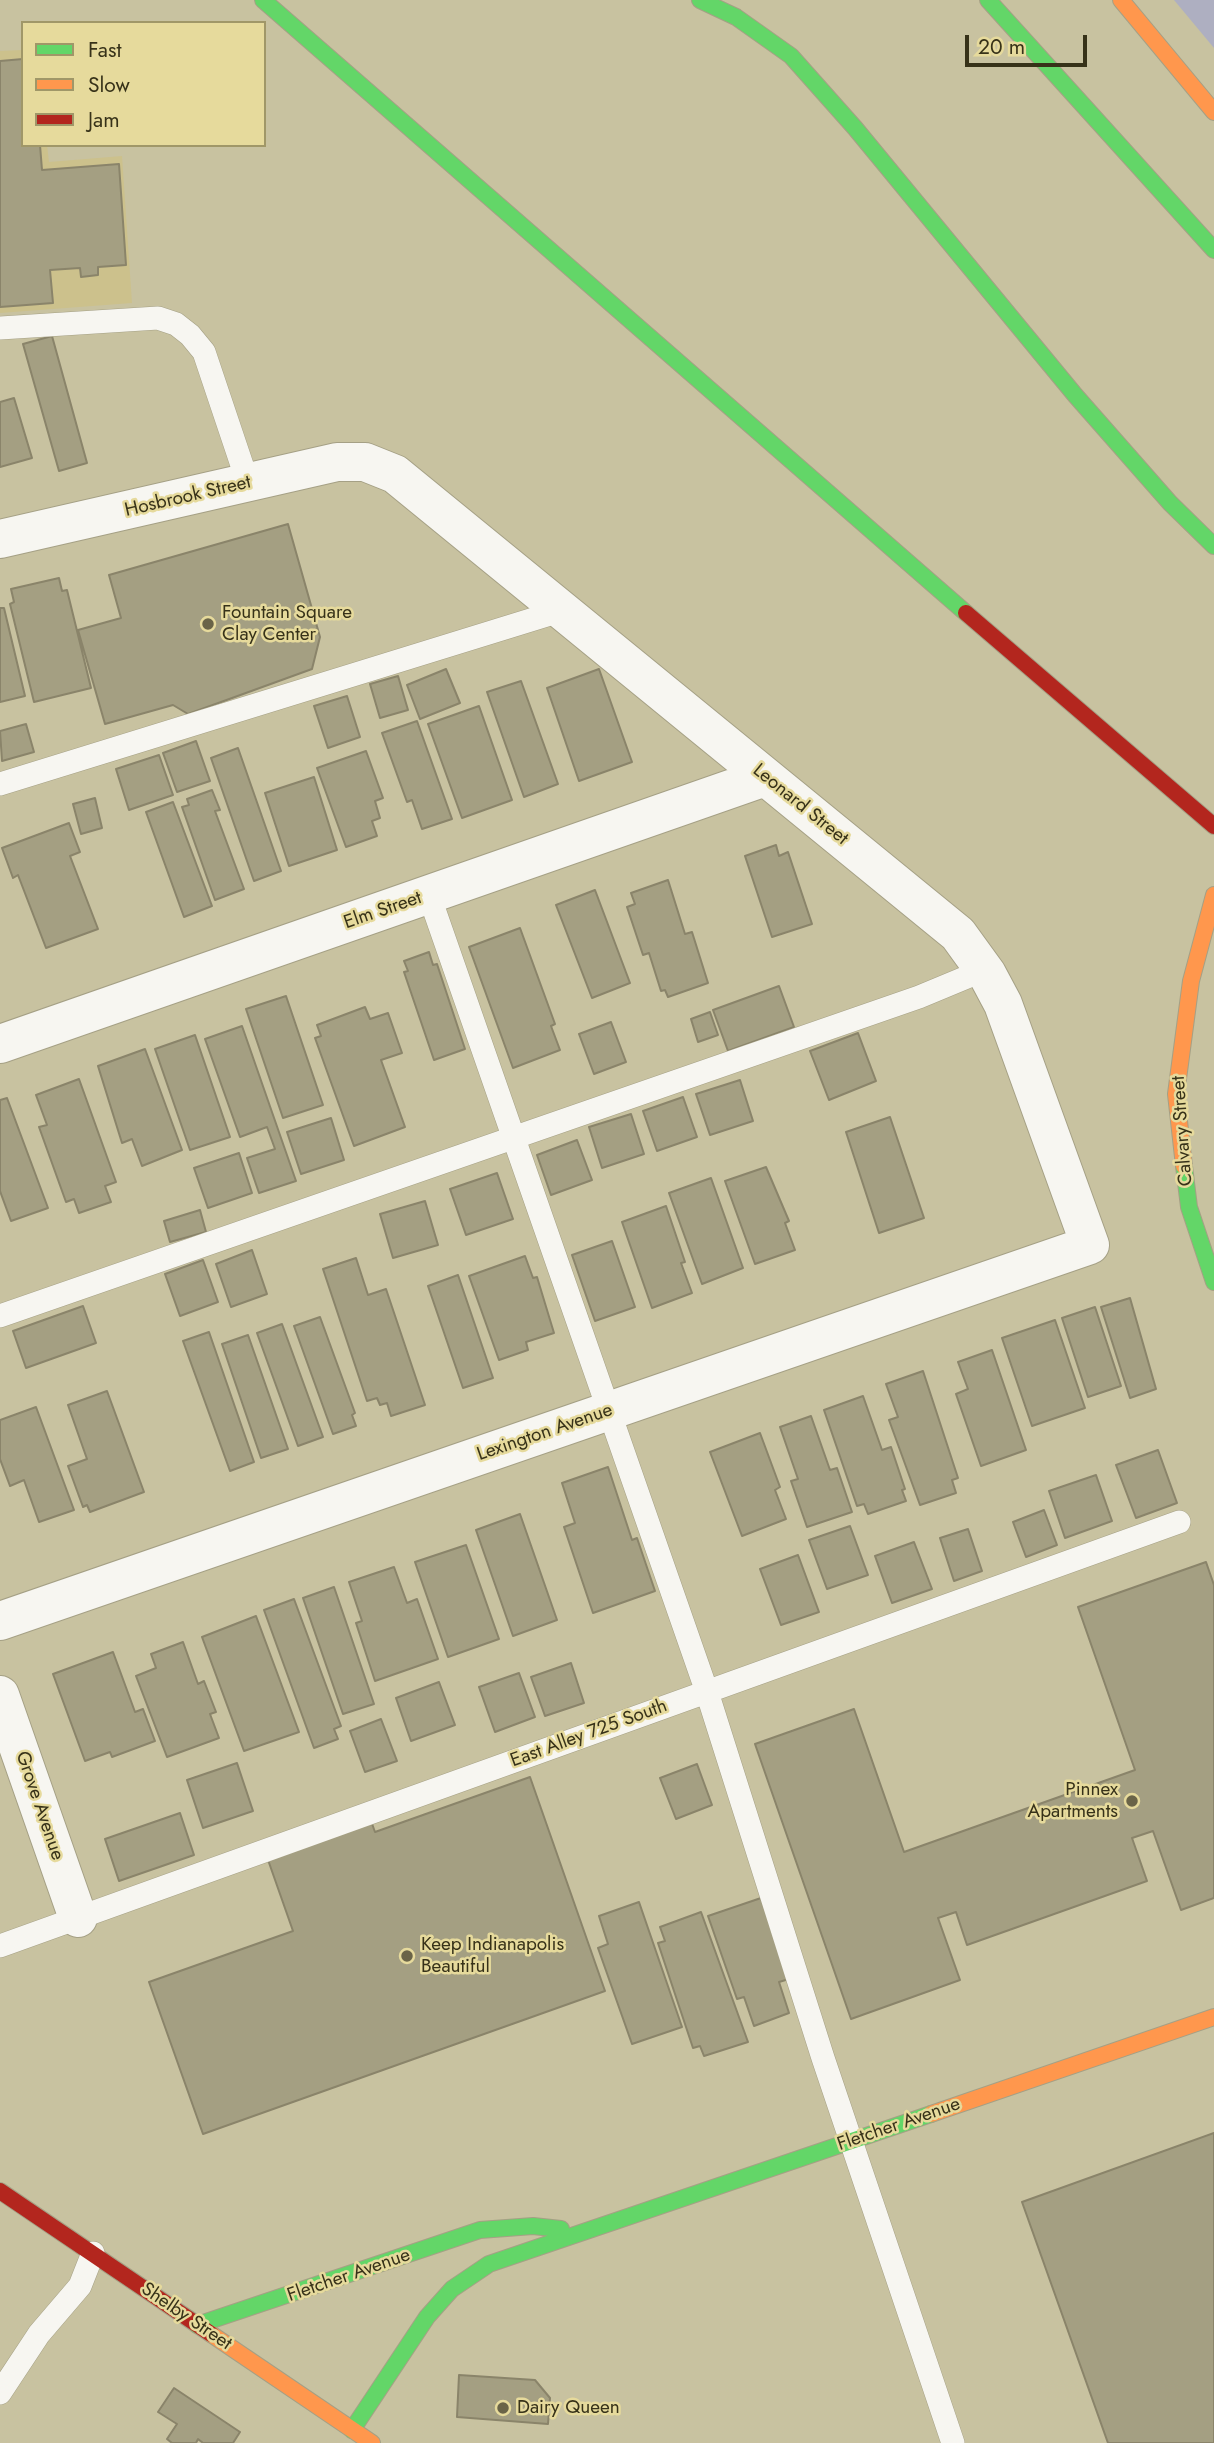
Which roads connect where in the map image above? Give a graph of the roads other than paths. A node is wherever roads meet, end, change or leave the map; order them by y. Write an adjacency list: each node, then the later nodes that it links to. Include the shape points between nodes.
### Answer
1 (263, 0): 15 (main road)
2 (700, 0): 11 (main road, via 736,17 791,56 1083,405)
3 (988, 0): 6 (main road)
4 (1121, 0): 5 (main road)
5 (1214, 112)
6 (1214, 250)
7 (0, 328): 9 (lane, via 158,318 176,324 204,352)
8 (376, 465): 9 (street, Hosbrook Street, via 352,460); 12 (street, Leonard Street, via 408,482)
9 (248, 483): 10 (street, Hosbrook Street)
10 (0, 539)
11 (1214, 546)
12 (563, 610): 13 (street, Leonard Street); 14 (lane)
13 (765, 777): 16 (street, Elm Street); 18 (street, Leonard Street, via 958,934)
14 (0, 784)
15 (1214, 825)
16 (429, 895): 19 (street, Elm Street); 20 (lane)
17 (1214, 895): 22 (main road, Calvary Street, via 1185,1015 1176,1094 1189,1207)
18 (984, 970): 20 (lane, via 919,997); 21 (street, Leonard Street, via 1003,1004)
19 (0, 1044)
20 (513, 1136): 23 (lane); 24 (lane)
21 (1090, 1245): 24 (street, Lexington Avenue)
22 (1214, 1282)
23 (0, 1316)
24 (609, 1411): 26 (street, Lexington Avenue); 27 (lane)
25 (1179, 1522): 27 (lane, East Alley 725 South)
26 (0, 1621)
27 (707, 1692): 29 (lane, East Alley 725 South); 32 (lane)
28 (0, 1695): 29 (street, Grove Avenue)
29 (78, 1918): 30 (lane, East Alley 725 South)
30 (0, 1947)
31 (1214, 2017): 32 (main road, Fletcher Avenue)
32 (851, 2142): 34 (main road, Fletcher Avenue); 39 (lane)
33 (0, 2191): 35 (main road, Shelby Street)
34 (584, 2231): 36 (main road, Fletcher Avenue, via 533,2226 480,2230); 38 (main road, Fletcher Avenue, via 502,2259 452,2289 426,2317)
35 (93, 2253): 36 (main road, Shelby Street); 37 (lane, via 80,2286 39,2334)
36 (197, 2325): 38 (main road, Shelby Street)
37 (0, 2393)
38 (356, 2439)
39 (953, 2443)

